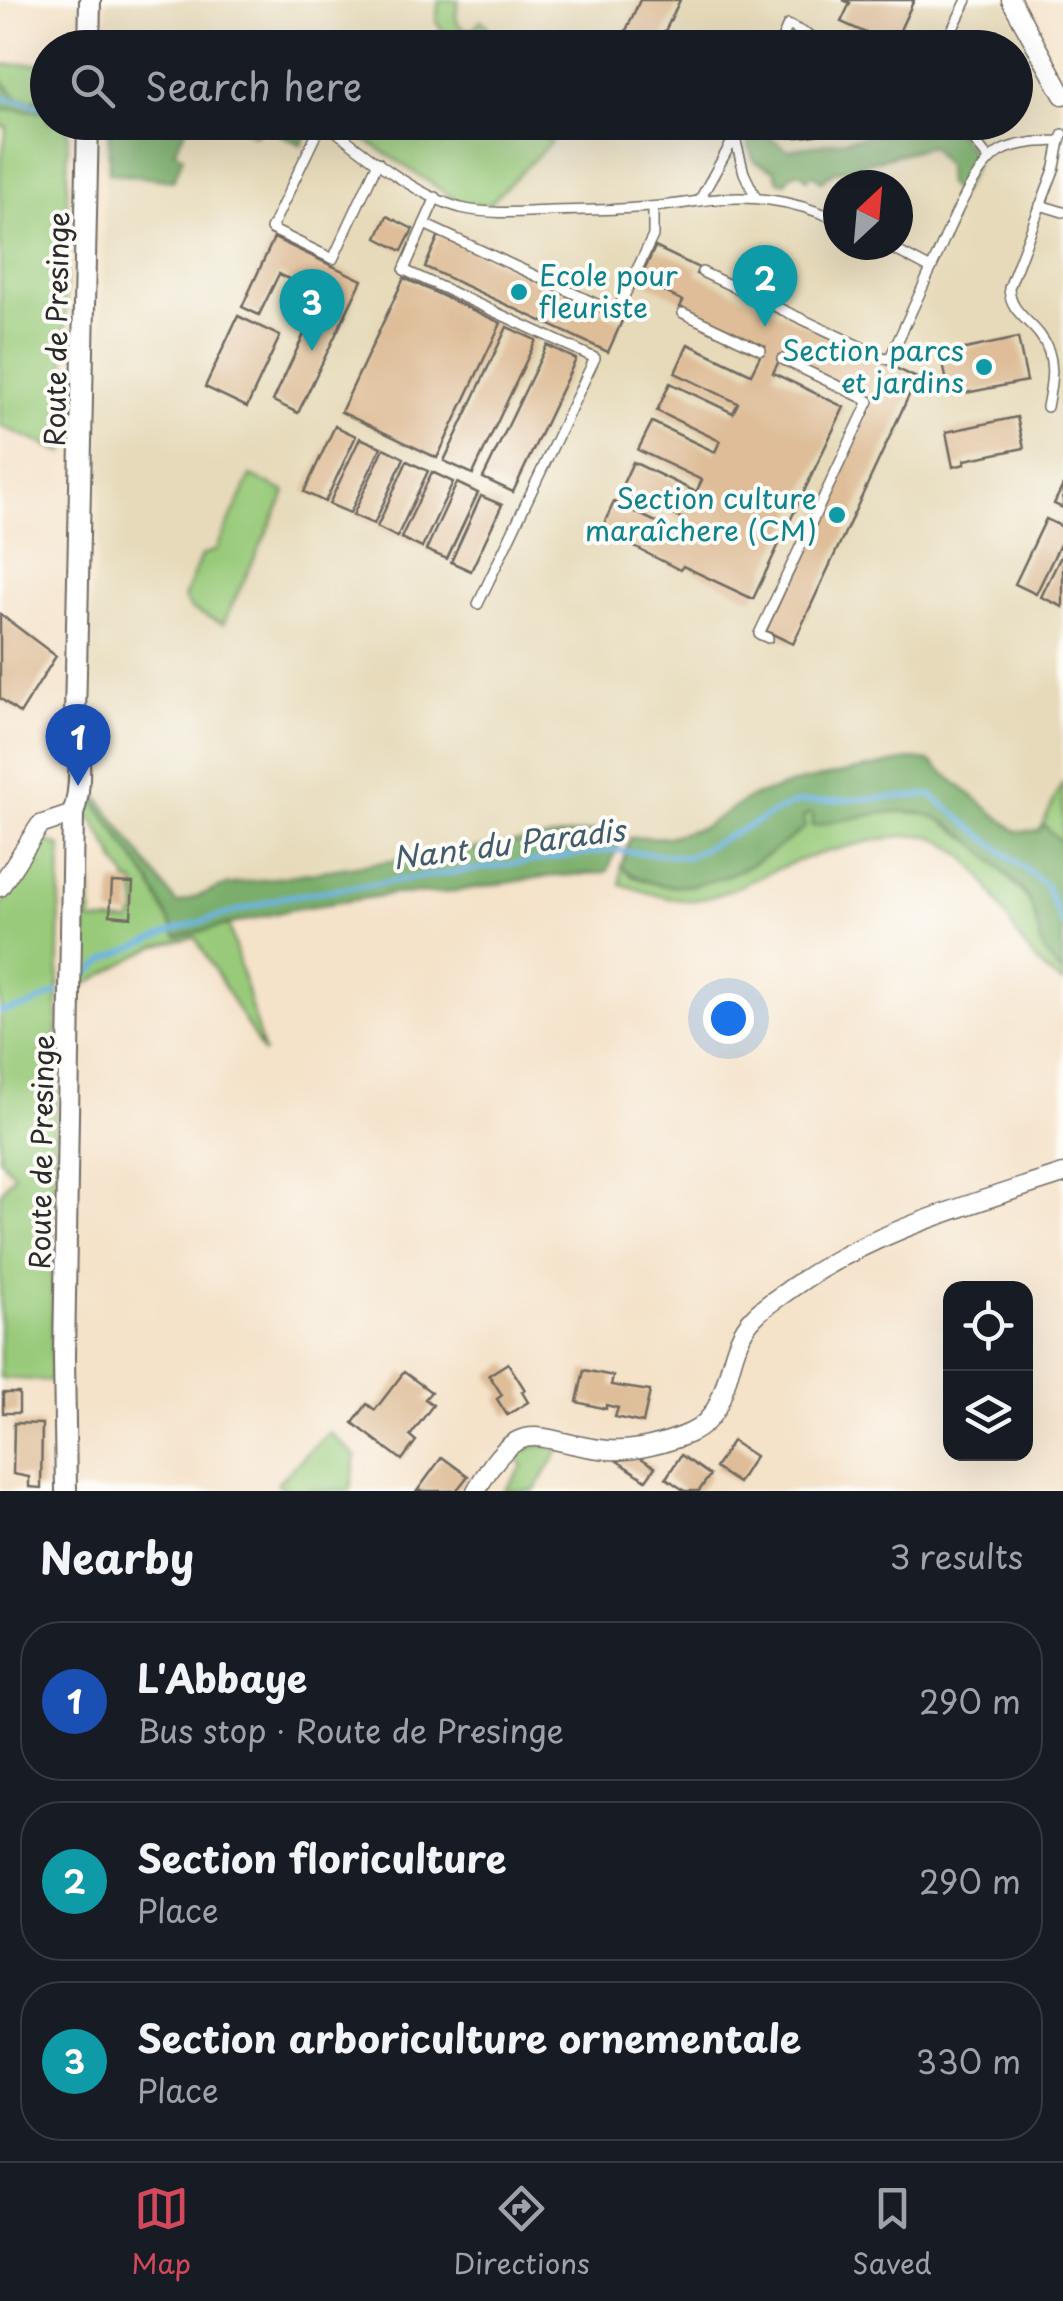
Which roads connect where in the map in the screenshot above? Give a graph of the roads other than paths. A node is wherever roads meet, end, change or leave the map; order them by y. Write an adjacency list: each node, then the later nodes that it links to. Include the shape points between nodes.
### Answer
1 (90, 0): 5 (street)
2 (967, 0): 7 (lane)
3 (1011, 0): 8 (street)
4 (808, 20): 6 (lane)
5 (89, 30)
6 (803, 30)
7 (952, 30)
8 (1027, 30)
9 (1033, 40): 10 (street)
10 (1063, 95)
11 (1062, 138): 18 (lane, via 1021,144); 23 (lane)
12 (88, 140): 37 (street, Route de Presinge)
13 (314, 140): 19 (lane, via 272,229 334,258)
14 (348, 140): 19 (lane)
15 (734, 140): 22 (lane)
16 (736, 140): 20 (lane)
17 (974, 140): 18 (lane)
18 (989, 159): 29 (lane)
19 (378, 162): 21 (lane)
20 (755, 196): 22 (lane); 26 (lane)
21 (436, 197): 24 (lane, via 490,212); 27 (lane)
22 (699, 201): 24 (lane)
23 (1040, 204): 25 (lane); 34 (lane, via 1009,294 1049,351)
24 (653, 207): 27 (lane, via 653,236 616,312)
25 (1063, 212)
26 (823, 214)
27 (424, 224): 35 (lane, via 404,270 594,358)
28 (913, 259): 29 (lane)
29 (931, 269): 30 (lane, via 888,360)
30 (702, 272)
31 (683, 313): 32 (lane)
32 (761, 350)
33 (782, 360): 36 (lane, via 869,400 759,634)
34 (1047, 407)
35 (478, 604)
36 (768, 638)
37 (73, 814): 38 (street, via 40,825); 41 (street, Route de Presinge)
38 (7, 860): 39 (street)
39 (0, 887)
40 (1063, 1174): 42 (street, via 882,1237 760,1310 734,1348 716,1407 693,1432 624,1450 522,1438 500,1453)
41 (66, 1491)
42 (476, 1491)

